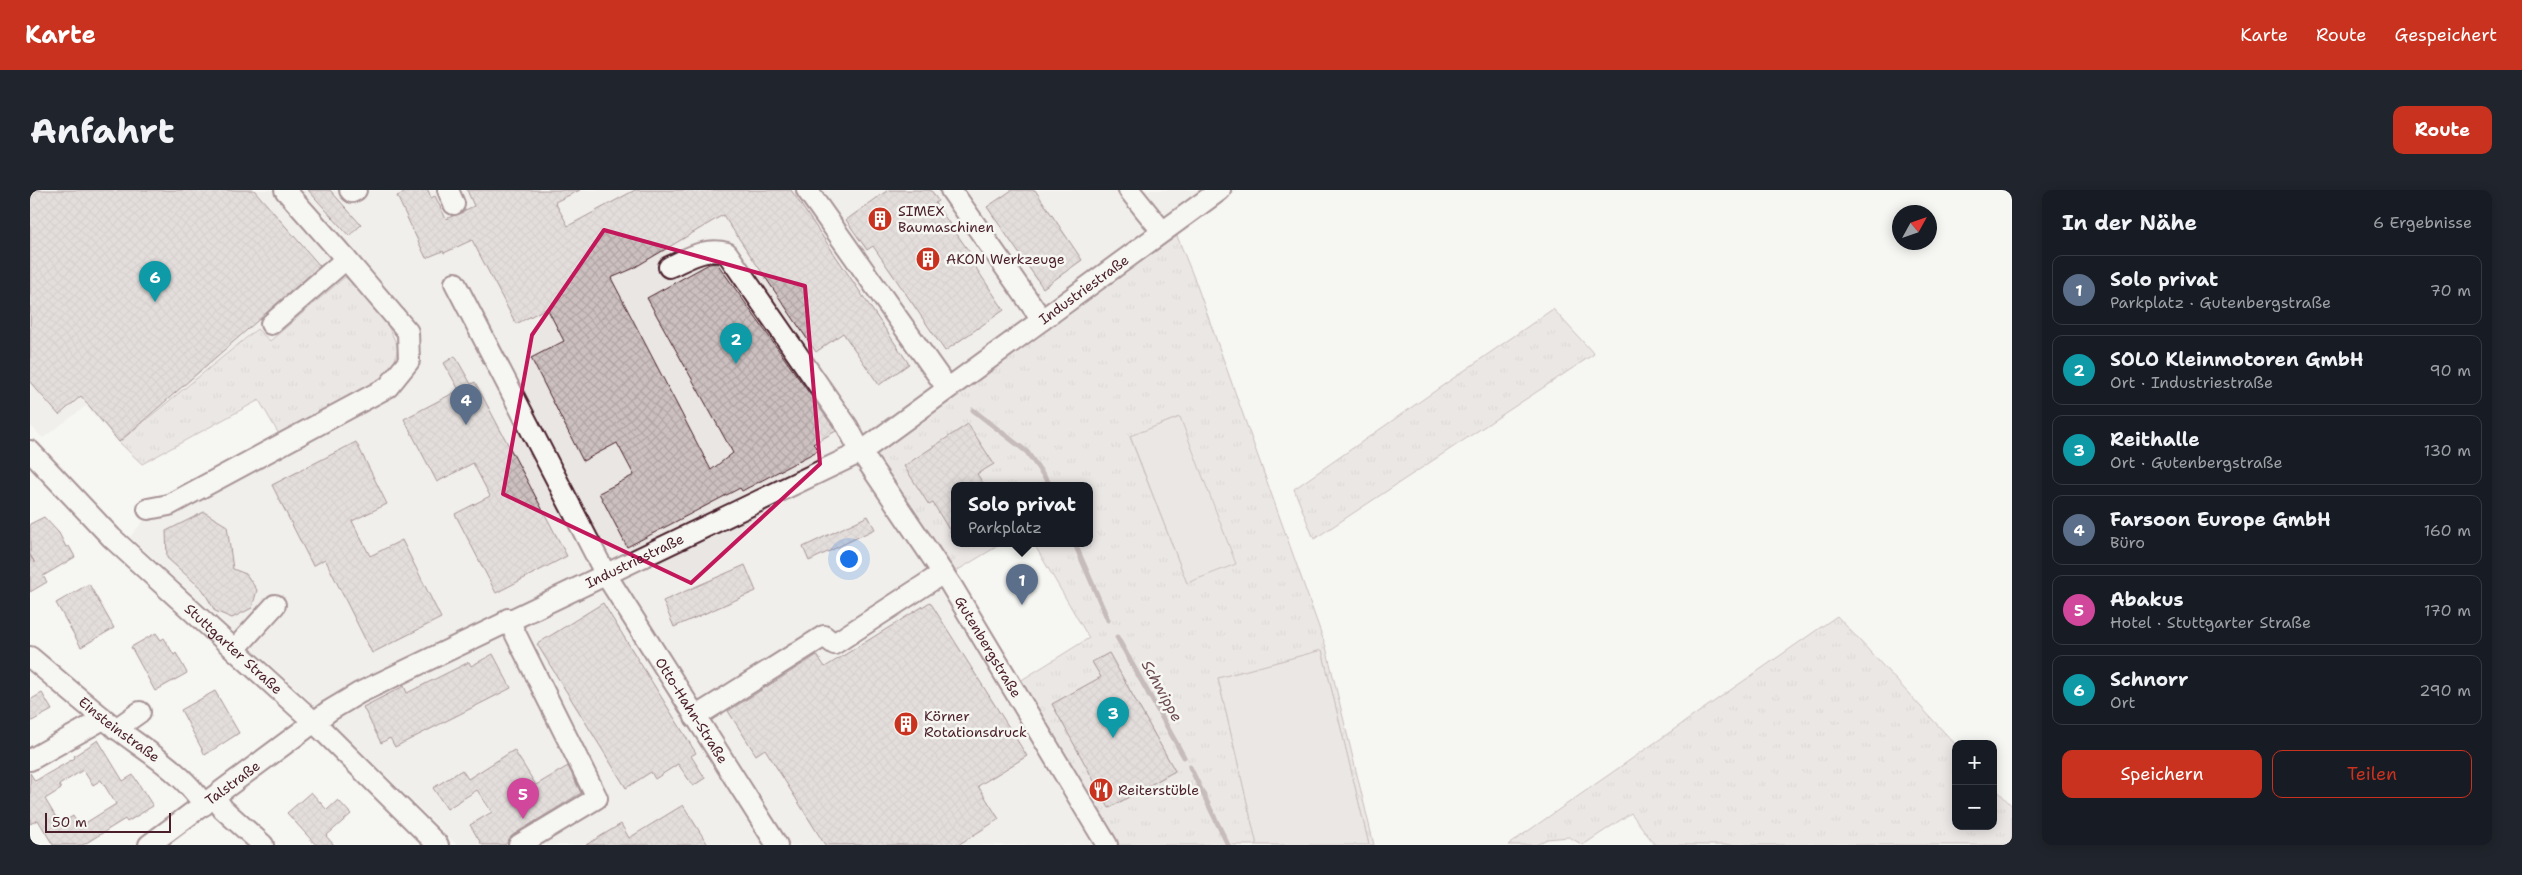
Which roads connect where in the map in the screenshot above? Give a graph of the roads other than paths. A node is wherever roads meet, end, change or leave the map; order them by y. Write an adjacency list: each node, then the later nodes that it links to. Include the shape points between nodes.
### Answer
1 (285, 190): 9 (street)
2 (350, 190): 3 (street)
3 (356, 190)
4 (807, 190): 14 (street)
5 (951, 190): 12 (street)
6 (1129, 190): 8 (street)
7 (1220, 190): 8 (street, Industriestraße)
8 (1162, 231): 12 (street, Industriestraße)
9 (346, 258): 13 (street); 17 (street, via 408,332 409,361 388,387 169,505)
10 (669, 267): 16 (street, Gutenbergstraße, via 715,249 727,252)
11 (455, 283): 19 (street, Otto-Hahn-Straße)
12 (1042, 320): 14 (street, Industriestraße)
13 (271, 324)
14 (947, 388): 16 (street, Industriestraße)
15 (30, 451): 22 (street, Stuttgarter Straße, via 112,538)
16 (862, 452): 18 (street, Gutenbergstraße); 19 (street, Industriestraße)
17 (148, 509)
18 (943, 573): 25 (street, via 834,644 824,636); 35 (street, Gutenbergstraße)
19 (606, 574): 21 (street, Industriestraße); 25 (street, Otto-Hahn-Straße)
20 (275, 605): 22 (street)
21 (508, 619): 26 (street, Industriestraße, via 359,693); 33 (street, via 597,798)
22 (235, 650): 26 (street, Stuttgarter Straße)
23 (30, 657): 27 (street, Einsteinstraße)
24 (140, 712): 27 (street)
25 (695, 717): 34 (street, Otto-Hahn-Straße)
26 (315, 723): 29 (street, Talstraße); 32 (street, Stuttgarter Straße)
27 (110, 724): 28 (street); 29 (street, Einsteinstraße)
28 (30, 760)
29 (209, 801): 30 (street, Talstraße); 31 (street, Einsteinstraße, via 224,809)
30 (150, 845)
31 (263, 845)
32 (438, 845)
33 (519, 845)
34 (777, 845)
35 (1107, 845)

